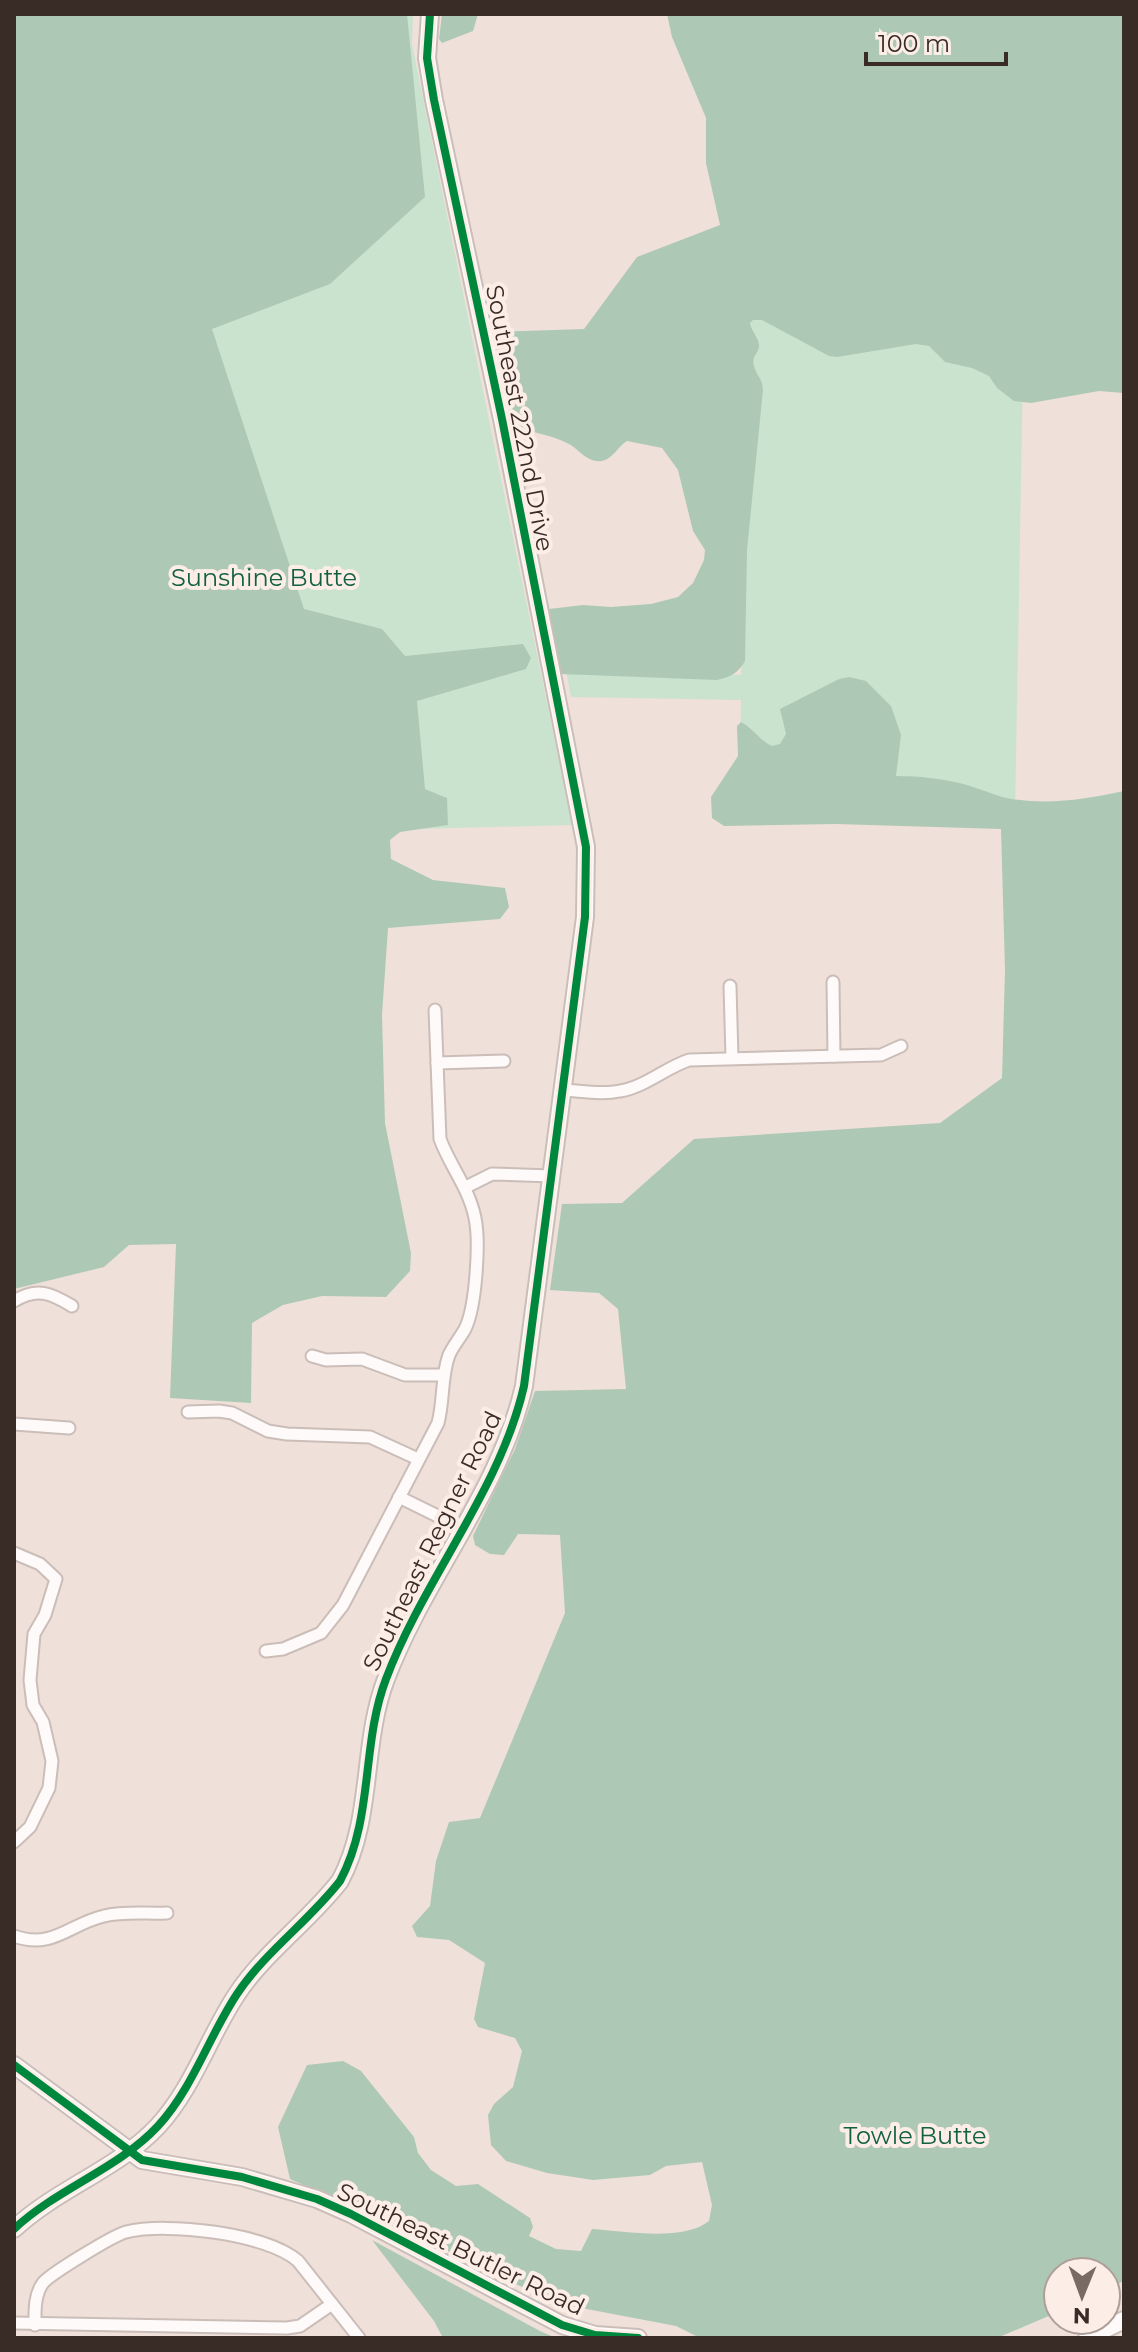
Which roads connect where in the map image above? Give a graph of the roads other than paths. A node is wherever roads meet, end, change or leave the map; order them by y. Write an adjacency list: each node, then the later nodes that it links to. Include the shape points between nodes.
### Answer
1 (430, 14): 2 (main road, Southeast 222nd Drive, via 427,58 432,89)
2 (584, 828): 11 (main road, Southeast Regner Road, via 585,917)
3 (833, 982): 7 (street)
4 (730, 986): 8 (street)
5 (435, 1010): 10 (street)
6 (901, 1046): 7 (street, via 881,1055)
7 (834, 1056): 8 (street)
8 (732, 1058): 11 (street, via 689,1060 622,1091)
9 (504, 1061): 10 (street)
10 (437, 1063): 13 (street, via 440,1139)
11 (563, 1090): 12 (main road, Southeast Regner Road)
12 (552, 1176): 13 (street, via 492,1174); 23 (main road, Southeast Regner Road, via 520,1403)
13 (466, 1187): 17 (street, via 478,1247 471,1309)
14 (14, 1301): 15 (street, via 42,1291)
15 (72, 1306)
16 (312, 1356): 17 (street, via 362,1359 405,1375)
17 (444, 1375): 21 (street, via 438,1423)
18 (188, 1412): 21 (street, via 232,1413 287,1434 370,1437)
19 (14, 1424): 20 (street)
20 (69, 1428)
21 (418, 1459): 22 (street)
22 (399, 1497): 23 (street); 25 (street, via 323,1637)
23 (462, 1528): 30 (main road, Southeast Regner Road, via 384,1681 359,1830 344,1873 246,1981 174,2107)
24 (14, 1553): 26 (street, via 40,1564 56,1579 34,1634 30,1680 52,1761 49,1788 30,1827)
25 (266, 1651)
26 (14, 1842)
27 (167, 1913): 28 (street, via 103,1916 43,1940)
28 (14, 1936)
29 (14, 2065): 30 (main road)
30 (128, 2151): 31 (main road, Southeast Regner Road, via 47,2201); 38 (main road, Southeast Butler Road, via 142,2160 242,2177 317,2199 562,2325 595,2335)
31 (14, 2229)
32 (332, 2304): 35 (street, via 298,2261 276,2247 208,2230 139,2230 122,2232 43,2282); 36 (street, via 300,2326 287,2328); 37 (street)
33 (1124, 2320): 39 (main road)
34 (14, 2323): 35 (street)
35 (35, 2325): 36 (street)
36 (99, 2332)
37 (359, 2338)
38 (638, 2338)
39 (1087, 2338)

